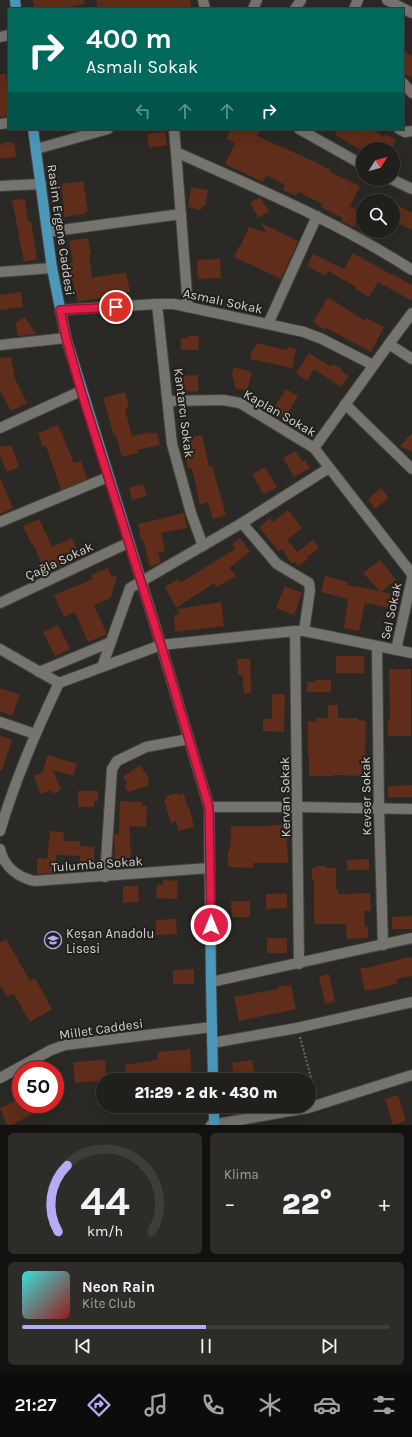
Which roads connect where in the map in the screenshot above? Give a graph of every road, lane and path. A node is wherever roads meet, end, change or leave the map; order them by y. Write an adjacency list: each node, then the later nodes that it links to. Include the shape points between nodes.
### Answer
1 (387, 0): 2 (street)
2 (402, 8)
3 (404, 84): 4 (street)
4 (412, 93)
5 (33, 130): 11 (main road, Rasim Ergene Caddesi)
6 (104, 130): 11 (street)
7 (174, 130): 12 (street)
8 (302, 130): 13 (street)
9 (400, 130): 10 (street)
10 (412, 131)
11 (36, 149): 15 (main road, Rasim Ergene Caddesi)
12 (176, 152): 18 (street); 19 (street)
13 (356, 162)
14 (400, 183): 17 (street)
15 (41, 184): 16 (street); 20 (main road, Rasim Ergene Caddesi)
16 (0, 186)
17 (412, 189)
18 (181, 214): 20 (street); 25 (street)
19 (317, 216): 22 (street); 28 (street)
20 (47, 232): 21 (main road, Rasim Ergene Caddesi)
21 (52, 268): 23 (street); 26 (main road, Rasim Ergene Caddesi)
22 (412, 270)
23 (0, 272)
24 (157, 304): 25 (street, Asmalı Sokak); 26 (street, Asmalı Sokak); 35 (street, Kantarcı Sokak)
25 (188, 307): 28 (street, Asmalı Sokak)
26 (60, 310): 29 (main road, Rasim Ergene Caddesi)
27 (412, 313): 30 (street)
28 (268, 324): 33 (street, Asmalı Sokak, via 314,336)
29 (66, 338): 31 (street); 34 (main road, Rasim Ergene Caddesi)
30 (389, 344): 32 (street); 33 (street)
31 (0, 345)
32 (412, 360)
33 (373, 366): 36 (street)
34 (81, 391): 37 (street); 41 (main road, Rasim Ergene Caddesi)
35 (168, 401): 38 (street, Kaplan Sokak, via 224,400 240,403); 45 (street, Kantarcı Sokak, via 175,458)
36 (345, 404): 38 (street); 40 (street)
37 (0, 428)
38 (314, 448): 39 (street, Kaplan Sokak)
39 (329, 468): 43 (street); 46 (street, Kaplan Sokak)
40 (412, 469)
41 (108, 477): 42 (street); 44 (main road, Rasim Ergene Caddesi)
42 (0, 522)
43 (242, 523): 45 (street); 50 (street, Kervan Sokak, via 277,564 309,583 310,590)
44 (128, 542): 48 (main road, Rasim Ergene Caddesi); 49 (street, Çağla Sokak)
45 (203, 546): 48 (street)
46 (412, 574)
47 (412, 578): 55 (street, Sel Sokak)
48 (141, 581): 51 (street, via 130,588); 52 (main road, Rasim Ergene Caddesi)
49 (0, 603)
50 (300, 631): 52 (street); 53 (street); 64 (street, Kervan Sokak)
51 (111, 642): 57 (street); 58 (street)
52 (161, 645): 57 (street); 62 (main road, Rasim Ergene Caddesi)
53 (377, 647): 55 (street); 66 (street, Kevser Sokak)
54 (0, 649): 58 (street)
55 (396, 650): 56 (street)
56 (412, 653)
57 (102, 667): 59 (street)
58 (40, 672): 59 (street)
59 (59, 683): 61 (street)
60 (0, 722): 61 (street)
61 (35, 734): 65 (street)
62 (189, 739): 63 (main road, Rasim Ergene Caddesi); 71 (street, via 146,747 114,765)
63 (209, 807): 64 (street); 70 (main road, Rasim Ergene Caddesi)
64 (298, 807): 66 (street); 74 (street, Kervan Sokak)
65 (3, 808): 68 (street)
66 (379, 808): 67 (street); 73 (street, Kevser Sokak)
67 (412, 809)
68 (0, 831)
69 (0, 849): 71 (street, Tulumba Sokak, via 10,868 29,880 39,882)
70 (210, 868): 71 (street, Tulumba Sokak); 75 (main road, Rasim Ergene Caddesi)
71 (105, 877)
72 (412, 938): 73 (street)
73 (383, 945): 74 (street)
74 (299, 964): 75 (street)
75 (211, 982): 77 (main road, Rasim Ergene Caddesi)
76 (412, 1002): 78 (street)
77 (212, 1027): 79 (main road, Rasim Ergene Caddesi); 82 (street, Millet Caddesi, via 65,1045)
78 (297, 1028): 79 (street); 83 (path)
79 (212, 1042): 80 (main road, Rasim Ergene Caddesi)
80 (213, 1073)
81 (412, 1075): 83 (street)
82 (0, 1078)
83 (318, 1106): 85 (street)
84 (214, 1113): 85 (main road)
85 (213, 1125)

